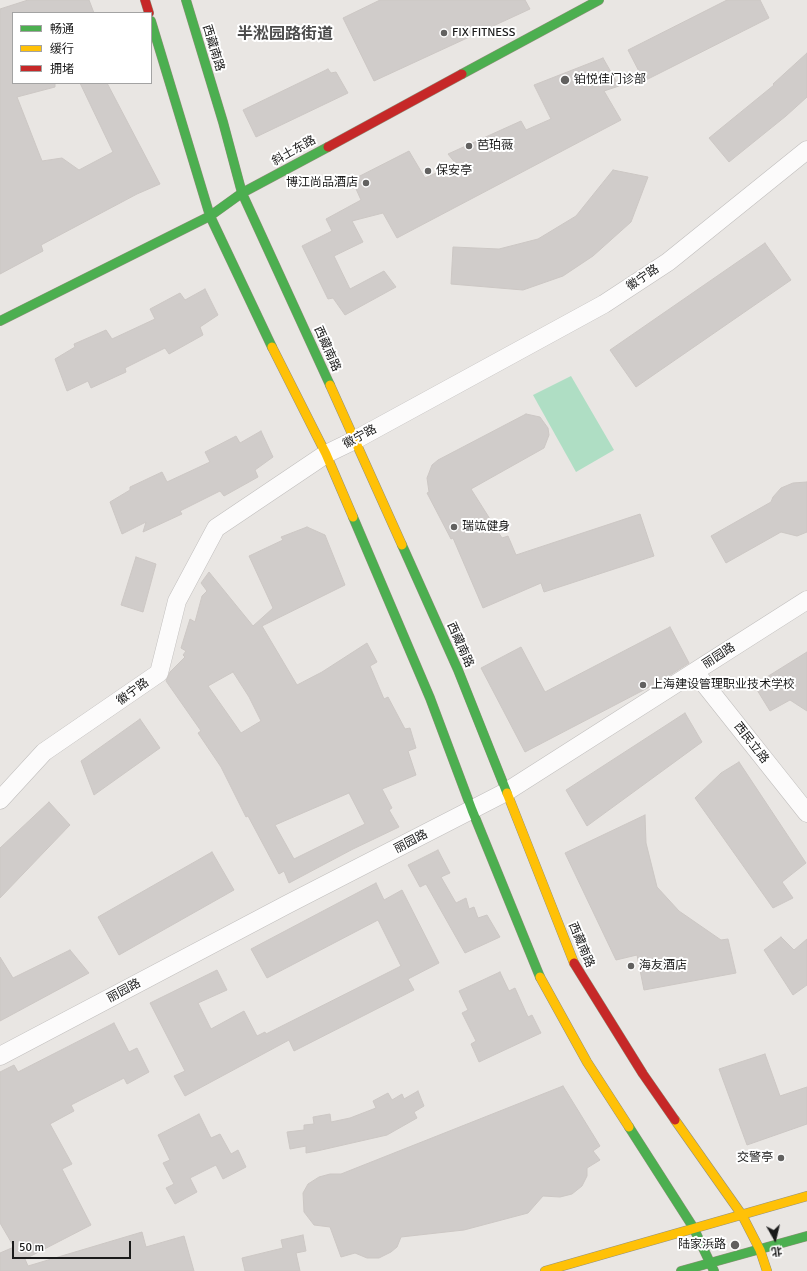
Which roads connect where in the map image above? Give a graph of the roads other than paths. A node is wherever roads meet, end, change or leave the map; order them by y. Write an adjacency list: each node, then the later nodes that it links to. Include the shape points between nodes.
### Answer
1 (145, 0): 4 (main road)
2 (186, 0): 7 (main road, 西藏南路)
3 (599, 0): 7 (main road, 斜土东路)
4 (149, 12)
5 (152, 24): 8 (main road)
6 (807, 150): 10 (street, 徽宁路, via 668,262 604,304)
7 (242, 193): 8 (main road, 斜土东路); 10 (main road, 西藏南路)
8 (210, 216): 9 (main road, 斜土东路); 11 (main road)
9 (0, 321)
10 (355, 440): 11 (street, 徽宁路); 14 (main road, 西藏南路, via 458,670)
11 (326, 454): 15 (street, 徽宁路, via 216,528 177,601 159,673 44,752); 16 (main road, via 430,698)
12 (807, 600): 13 (street, 丽园路)
13 (695, 672): 14 (street, 丽园路); 17 (street, 西民立路)
14 (506, 792): 16 (street, 丽园路); 20 (main road, 西藏南路, via 577,970 643,1074)
15 (0, 800)
16 (472, 810): 18 (street, 丽园路); 21 (main road, via 543,984 588,1062)
17 (807, 813)
18 (0, 1056)
19 (807, 1196): 20 (main road)
20 (742, 1215): 21 (main road); 23 (main road, 西藏南路)
21 (693, 1227): 24 (main road); 25 (main road)
22 (807, 1236): 23 (main road)
23 (760, 1250): 24 (main road); 27 (main road, 西藏南路)
24 (712, 1267): 26 (main road)
25 (545, 1271)
26 (681, 1271)
27 (767, 1271)

